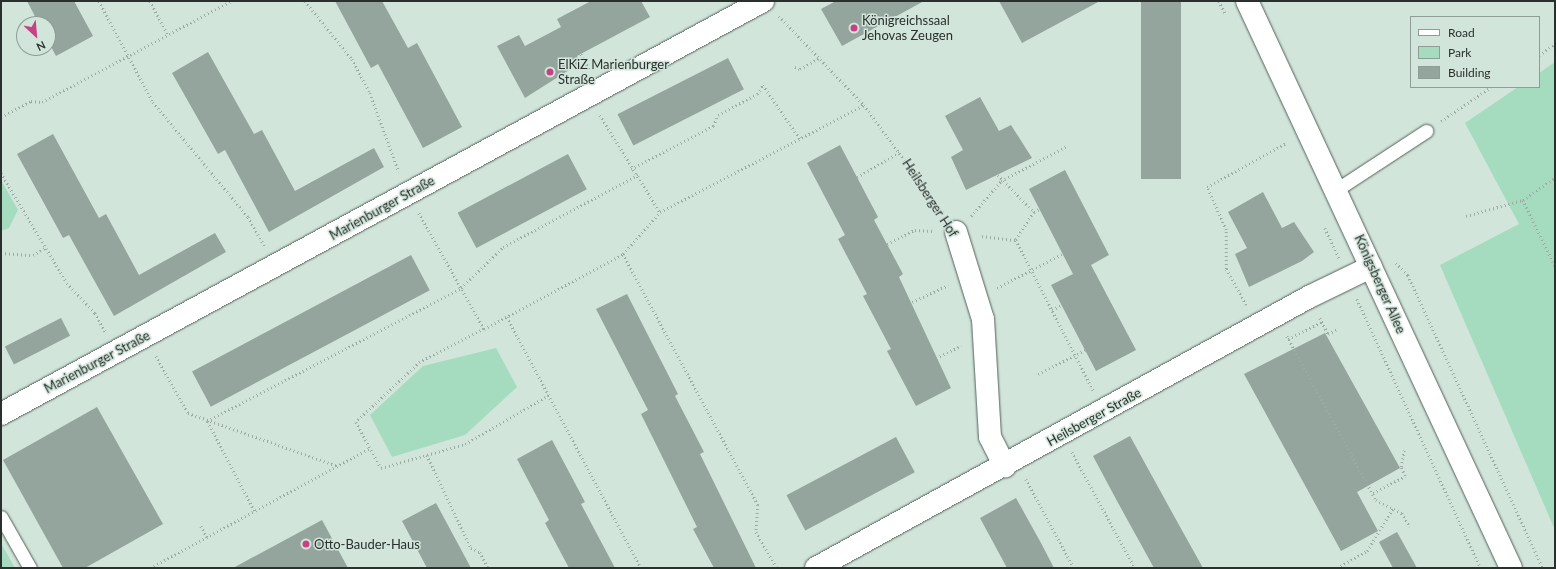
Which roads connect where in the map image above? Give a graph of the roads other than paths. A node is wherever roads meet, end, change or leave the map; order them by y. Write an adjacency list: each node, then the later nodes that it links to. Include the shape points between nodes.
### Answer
1 (761, 1): 7 (street, Marienburger Straße)
2 (1247, 1): 4 (street, Königsberger Allee)
3 (1426, 132): 4 (lane)
4 (1336, 190): 6 (street, Königsberger Allee)
5 (956, 232): 8 (street, Heilsberger Hof, via 983,319 990,437)
6 (1380, 263): 8 (street, Heilsberger Straße, via 1267,321); 12 (street, Königsberger Allee)
7 (1, 414)
8 (1010, 463): 11 (street, Heilsberger Straße)
9 (1, 517): 10 (lane)
10 (30, 568)
11 (816, 568)
12 (1511, 568)

